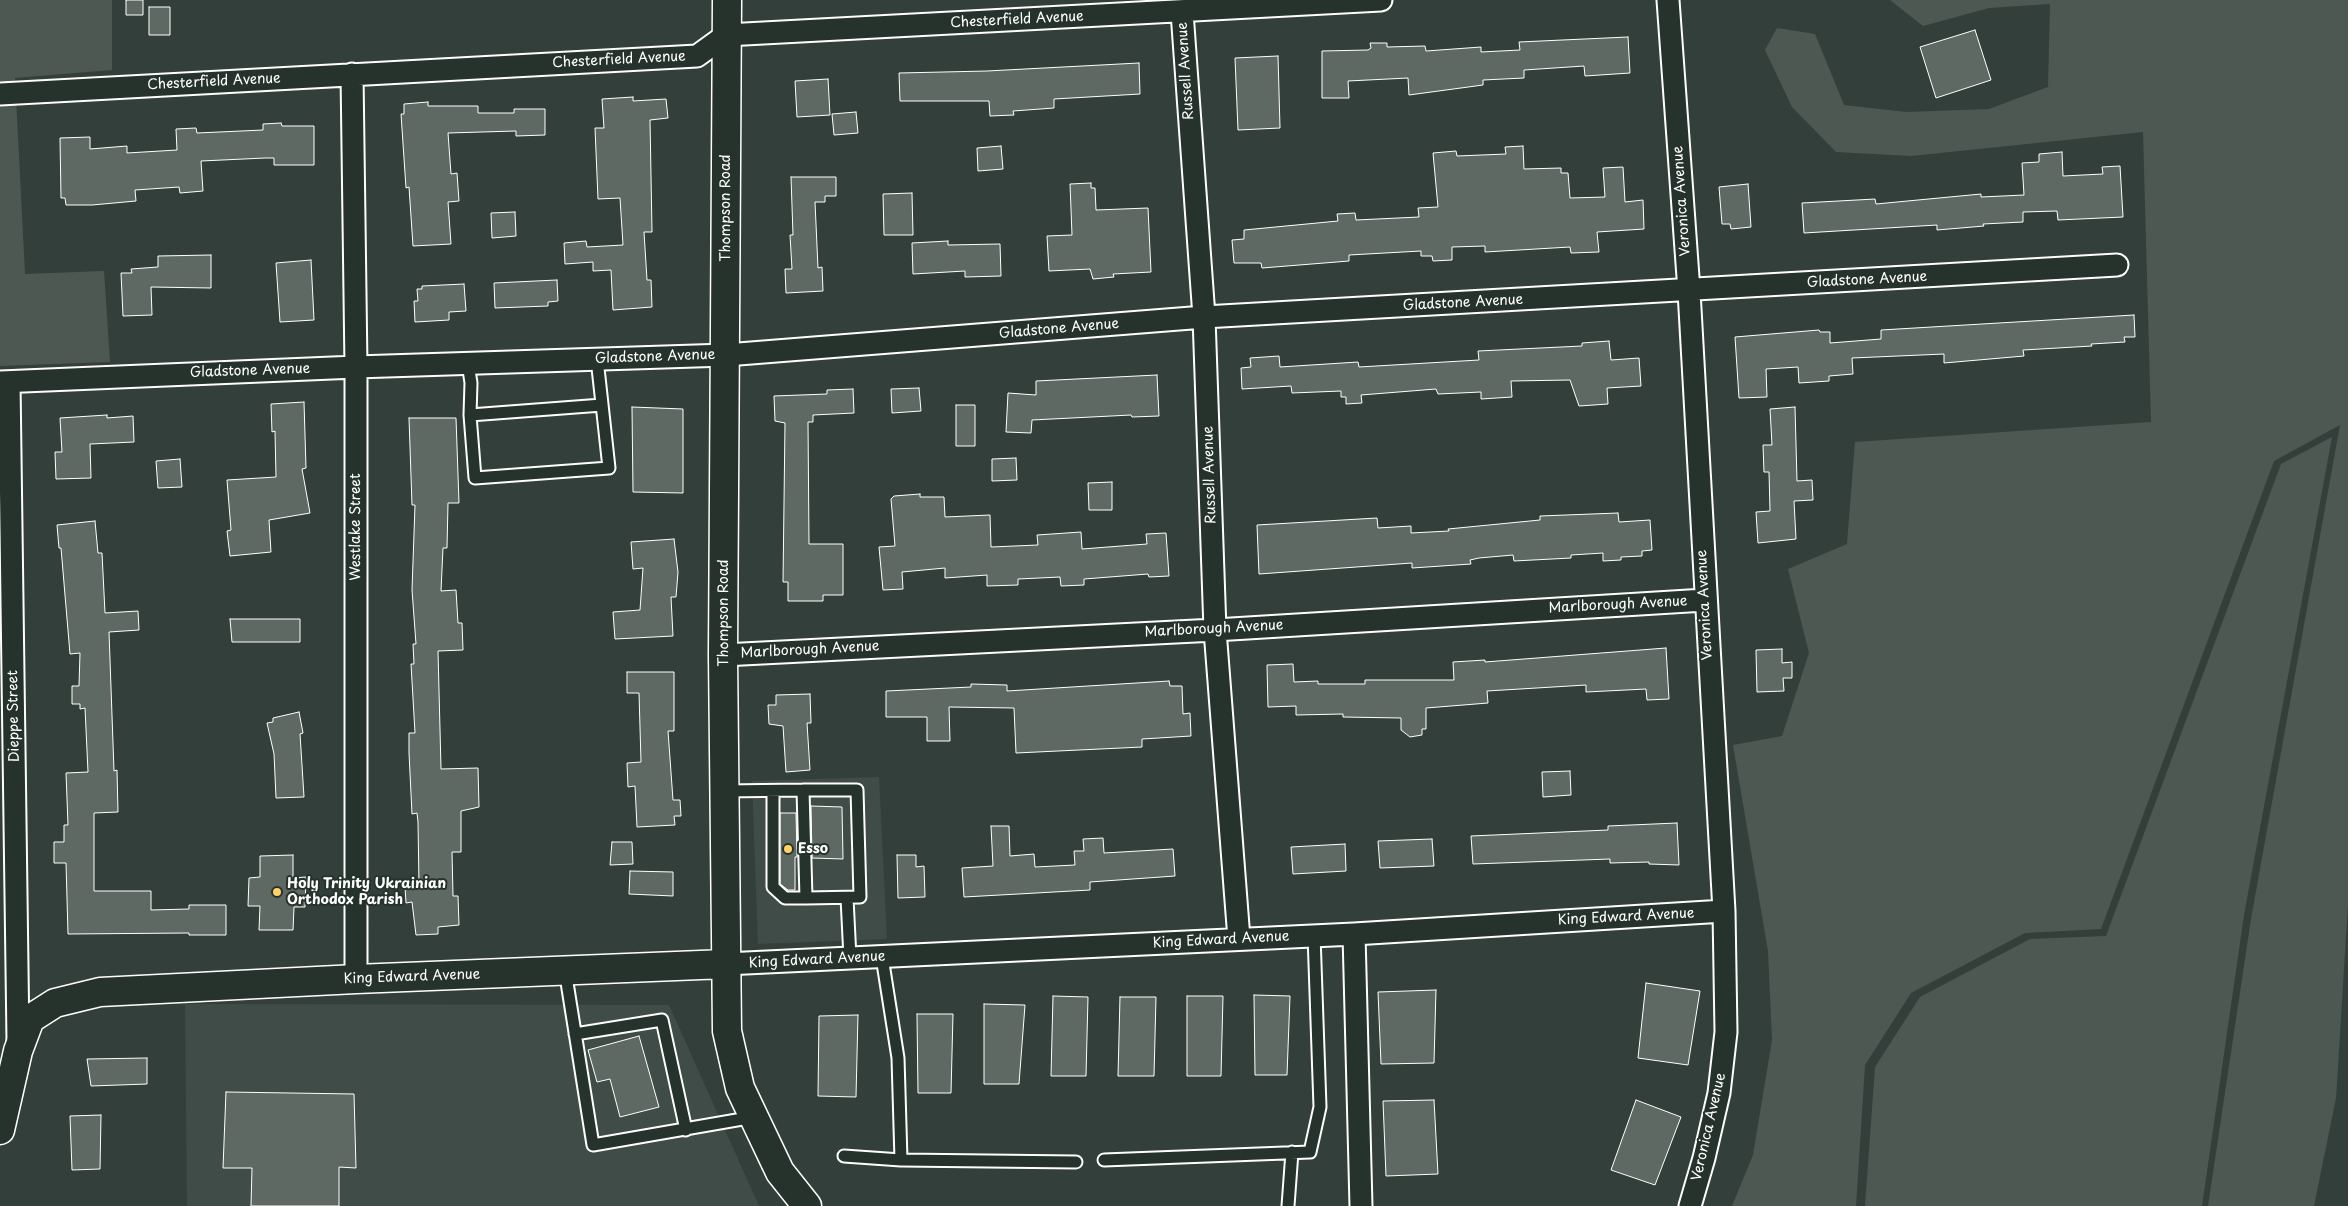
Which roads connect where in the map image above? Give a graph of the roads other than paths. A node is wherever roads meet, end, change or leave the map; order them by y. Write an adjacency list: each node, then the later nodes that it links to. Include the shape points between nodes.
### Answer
1 (727, 0): 5 (street, Thompson Road)
2 (1381, 0): 4 (street, Chesterfield Avenue)
3 (1668, 0): 9 (street, Veronica Avenue)
4 (1182, 12): 5 (street, Chesterfield Avenue); 10 (street, Russell Avenue)
5 (726, 36): 6 (street, Chesterfield Avenue, via 697,56); 11 (street, Thompson Road)
6 (352, 74): 7 (street, Chesterfield Avenue); 14 (street, Westlake Street)
7 (0, 94)
8 (2117, 266): 9 (street, Gladstone Avenue)
9 (1688, 291): 10 (street, Gladstone Avenue); 18 (street, Veronica Avenue)
10 (1204, 317): 11 (street, Gladstone Avenue); 19 (street, Russell Avenue)
11 (726, 355): 12 (street, Gladstone Avenue); 20 (street, Thompson Road)
12 (597, 359): 13 (street, Gladstone Avenue); 16 (lane)
13 (468, 363): 14 (street, Gladstone Avenue); 17 (lane)
14 (356, 367): 15 (street, Gladstone Avenue); 36 (street, Westlake Street)
15 (4, 382): 38 (street, Dieppe Street)
16 (602, 405): 17 (lane); 17 (lane, via 609,468 474,478)
17 (470, 414)
18 (1705, 600): 19 (street, Marlborough Avenue); 28 (street, Veronica Avenue)
19 (1215, 630): 20 (street, Marlborough Avenue); 31 (street, Russell Avenue)
20 (723, 655): 22 (street, Thompson Road)
21 (803, 790): 23 (lane); 25 (lane, via 800,845); 27 (lane, via 857,790 860,897)
22 (724, 791): 23 (lane); 34 (street, Thompson Road)
23 (773, 791): 26 (lane, via 775,890 785,898)
24 (795, 872): 25 (lane)
25 (805, 879): 26 (lane)
26 (806, 898): 27 (lane)
27 (847, 898): 33 (lane)
28 (1724, 911): 29 (street, King Edward Avenue); 50 (street, Veronica Avenue, via 1725,1041 1719,1094)
29 (1354, 934): 30 (street, King Edward Avenue); 49 (street)
30 (1314, 935): 31 (street, King Edward Avenue); 42 (lane, via 1320,1107 1310,1152)
31 (1239, 939): 32 (street, King Edward Avenue)
32 (882, 957): 33 (street, King Edward Avenue); 44 (lane, via 898,1058)
33 (850, 958): 34 (street, King Edward Avenue)
34 (725, 964): 35 (street, King Edward Avenue); 39 (street, Thompson Road, via 727,1031 740,1088)
35 (565, 970): 36 (street, King Edward Avenue); 37 (lane)
36 (356, 979): 38 (street, King Edward Avenue, via 100,992 55,1003 30,1018)
37 (575, 1034): 41 (lane, via 662,1020); 41 (lane, via 593,1145)
38 (18, 1051): 40 (street, King Edward Avenue)
39 (754, 1117): 41 (lane); 47 (street, Thompson Road, via 780,1172)
40 (0, 1130)
41 (686, 1130)
42 (1292, 1152): 45 (lane); 48 (lane)
43 (844, 1156): 44 (lane)
44 (901, 1160): 46 (lane)
45 (1104, 1160)
46 (1076, 1162)
47 (807, 1206)
48 (1288, 1206)
49 (1361, 1206)
50 (1690, 1206)

